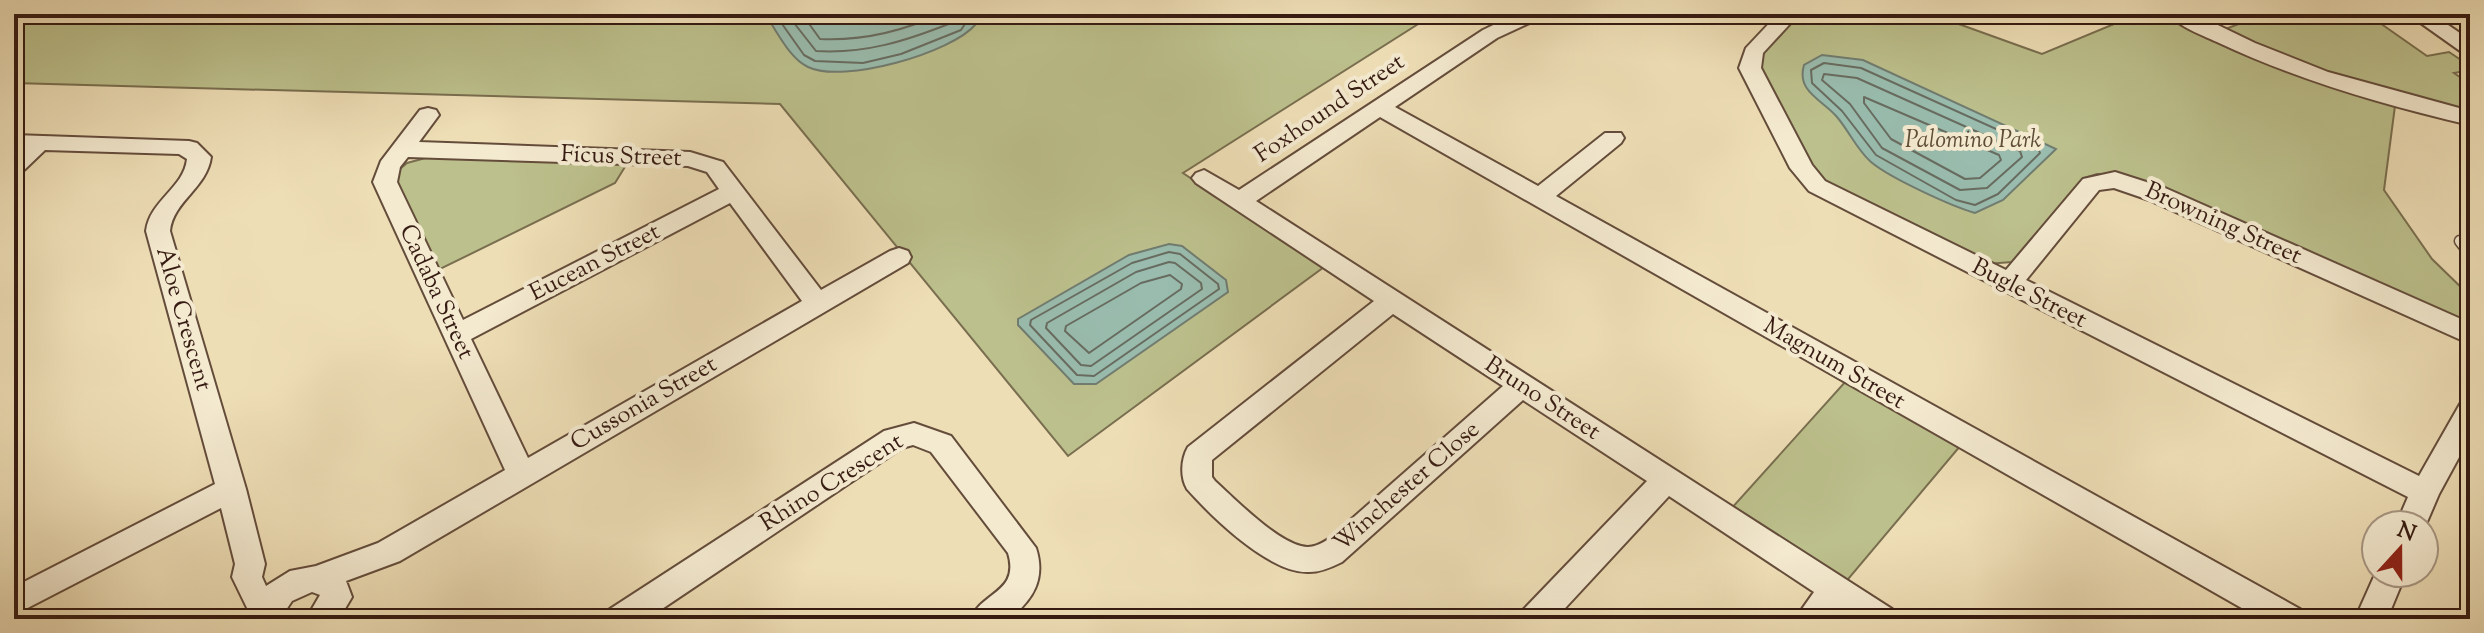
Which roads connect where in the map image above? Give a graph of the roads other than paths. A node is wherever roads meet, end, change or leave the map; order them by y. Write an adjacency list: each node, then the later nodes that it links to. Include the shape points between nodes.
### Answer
1 (1533, 14): 8 (street, Foxhound Street, via 1490,34)
2 (1789, 14): 22 (street, Bugle Street, via 1753,52 1750,68 1808,177 1827,192)
3 (2010, 14): 4 (street)
4 (2036, 14)
5 (2179, 14): 10 (street, via 2324,77)
6 (2418, 14): 7 (street)
7 (2470, 49)
8 (1380, 108): 17 (street, Magnum Street); 18 (street, Foxhound Street)
9 (428, 115): 13 (street, Cadaba Street)
10 (2470, 118)
11 (1613, 138): 17 (street)
12 (27, 142): 14 (street); 31 (street, Aloe Crescent, via 179,147 199,157 197,172 159,216 158,231)
13 (402, 149): 16 (street, Ficus Street, via 699,160 715,167); 26 (street, Cadaba Street, via 385,182)
14 (14, 167)
15 (1204, 178): 18 (street, Bruno Street)
16 (734, 191): 24 (street, Ficus Street); 26 (street, Eucean Street)
17 (1540, 197): 45 (street, Magnum Street)
18 (1239, 201): 23 (street, Bruno Street)
19 (2460, 241): 20 (lane)
20 (2470, 254)
21 (899, 257): 24 (street, Cussonia Street)
22 (2009, 284): 25 (street, Browning Street, via 2091,184 2115,180); 32 (street, Bugle Street)
23 (1392, 301): 27 (street, Bruno Street); 27 (street, Winchester Close, via 1198,455 1197,481 1209,495 1280,550 1298,559 1327,557)
24 (817, 303): 29 (street, Cussonia Street)
25 (2470, 334)
26 (456, 335): 29 (street, Cadaba Street)
27 (1522, 385): 30 (street, Bruno Street)
28 (2470, 412): 32 (street)
29 (522, 475): 37 (street, Cussonia Street)
30 (1666, 480): 35 (street, Bruno Street); 42 (street)
31 (231, 489): 34 (street, Aloe Crescent); 38 (street)
32 (2425, 492): 33 (street)
33 (2418, 509)
34 (250, 564): 37 (street); 39 (street, Aloe Crescent, via 247,577)
35 (1835, 589): 43 (street); 44 (street, Bruno Street)
36 (2384, 589): 46 (street)
37 (318, 594): 39 (street, Cussonia Street, via 274,597)
38 (14, 602)
39 (265, 614)
40 (621, 619): 41 (street, Rhino Crescent, via 894,439 914,434 941,444 1021,548 1026,578)
41 (986, 619)
42 (1535, 619)
43 (1811, 619)
44 (1881, 619)
45 (2289, 619)
46 (2371, 619)

